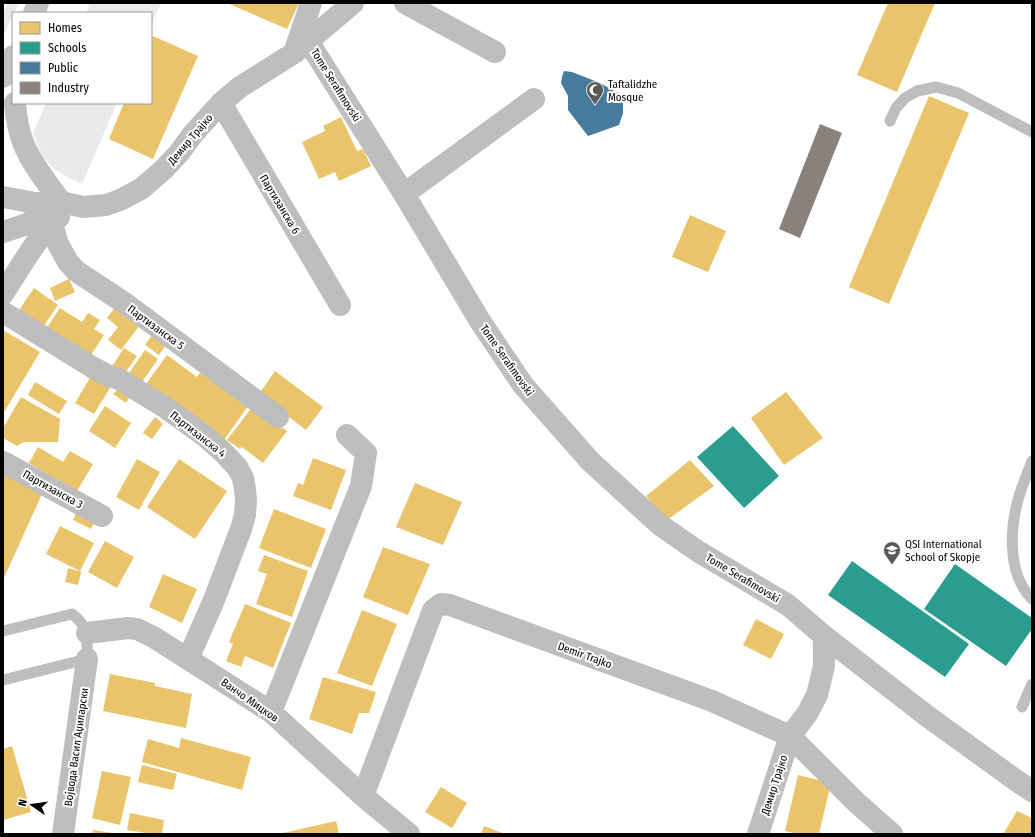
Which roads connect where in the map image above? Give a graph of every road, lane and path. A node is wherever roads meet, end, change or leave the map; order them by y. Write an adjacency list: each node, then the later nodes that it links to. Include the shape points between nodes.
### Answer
1 (310, 3): 4 (street)
2 (353, 3): 4 (street, Демир Трајко)
3 (405, 3): 5 (street)
4 (301, 47): 9 (street, Демир Трајко, via 240,87); 13 (street, Tome Serafimovski)
5 (496, 52)
6 (12, 58): 7 (street)
7 (3, 77)
8 (534, 99): 13 (street)
9 (221, 103): 16 (street, Демир Трајко, via 163,170 142,189 106,205); 20 (street, Партизанска 6)
10 (15, 104): 15 (street, via 24,144)
11 (890, 121): 12 (lane, via 896,108 905,98 917,91 936,87 958,93)
12 (1032, 132)
13 (404, 194): 30 (street, Tome Serafimovski, via 480,321 523,385 590,461 660,525 788,606)
14 (3, 197): 15 (street, Демир Трајко, via 35,203)
15 (61, 202): 16 (street, Демир Трајко); 18 (street, via 27,224)
16 (83, 207): 17 (street, via 67,210)
17 (52, 224): 19 (street); 22 (street, Партизанска 5, via 58,244 76,271 126,304)
18 (3, 232)
19 (3, 294)
20 (340, 305)
21 (3, 312): 32 (street, Партизанска 4, via 92,367 119,379 166,408 205,436 237,467 246,489 245,515 214,600)
22 (278, 417)
23 (347, 435): 36 (street, via 366,453 361,486)
24 (1032, 461): 27 (lane, via 1015,514 1013,540 1014,562 1018,576)
25 (3, 462): 26 (street, Партизанска 3)
26 (102, 516)
27 (1032, 599)
28 (4, 629): 29 (lane, via 72,614 80,620)
29 (87, 633): 31 (lane); 32 (street, Ванчо Мицков, via 120,628 137,629)
30 (824, 636): 37 (street, via 824,666 817,696); 38 (street, Tome Serafimovski, via 927,716)
31 (87, 659): 33 (lane); 40 (street, Војвода Васил Аџиларски)
32 (188, 659): 36 (street, Ванчо Мицков)
33 (3, 680)
34 (1032, 684): 35 (lane)
35 (1022, 707)
36 (271, 712): 39 (street, Ванчо Мицков)
37 (790, 736): 39 (street, Demir Trajko, via 712,701 450,605 441,604 433,610); 42 (street, Демир Трајко); 43 (street, Demir Trajko)
38 (1032, 791)
39 (363, 796): 41 (street, Ванчо Мицков)
40 (63, 834)
41 (408, 834)
42 (758, 834)
43 (892, 834)

